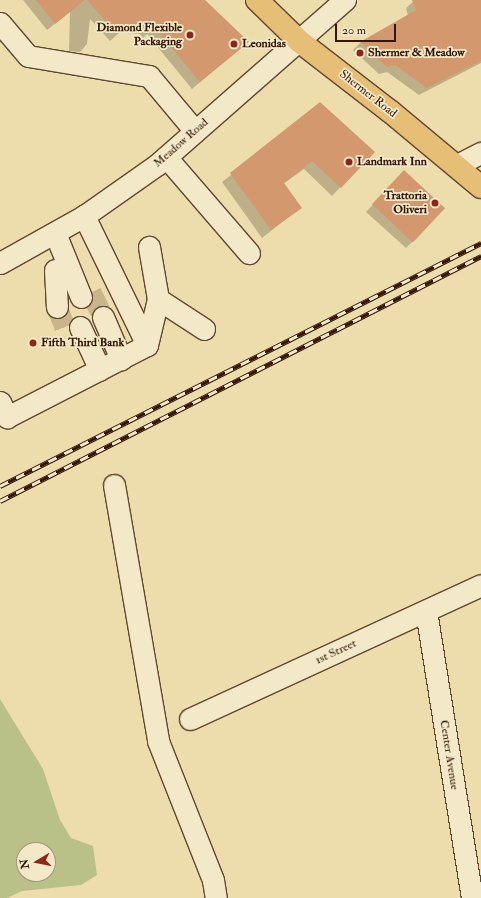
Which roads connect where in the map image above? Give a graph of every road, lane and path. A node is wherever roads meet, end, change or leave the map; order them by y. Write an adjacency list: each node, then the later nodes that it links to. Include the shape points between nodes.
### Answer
1 (257, 0): 4 (main road, Shermer Road)
2 (345, 0): 4 (street, Meadow Road)
3 (0, 23): 5 (street, via 28,56 149,76)
4 (299, 41): 5 (street, Meadow Road); 8 (main road, Shermer Road)
5 (195, 131): 7 (street, Meadow Road)
6 (481, 153): 8 (street)
7 (166, 157): 10 (street, Meadow Road); 13 (street)
8 (457, 165): 9 (main road, Shermer Road)
9 (481, 187)
10 (84, 216): 11 (street, Meadow Road); 18 (street)
11 (48, 237): 14 (street, Meadow Road); 15 (street)
12 (149, 247): 16 (street)
13 (249, 253)
14 (0, 263)
15 (75, 300)
16 (158, 300): 17 (street); 18 (street)
17 (204, 330)
18 (147, 345): 19 (street)
19 (105, 367): 19 (street, via 86,325); 20 (street, via 7,417)
20 (0, 402)
21 (114, 485): 25 (street, via 158,742 213,880)
22 (481, 585): 23 (street, 1st Street)
23 (426, 611): 24 (street, 1st Street); 26 (street, Center Avenue)
24 (190, 719)
25 (216, 898)
26 (472, 898)

